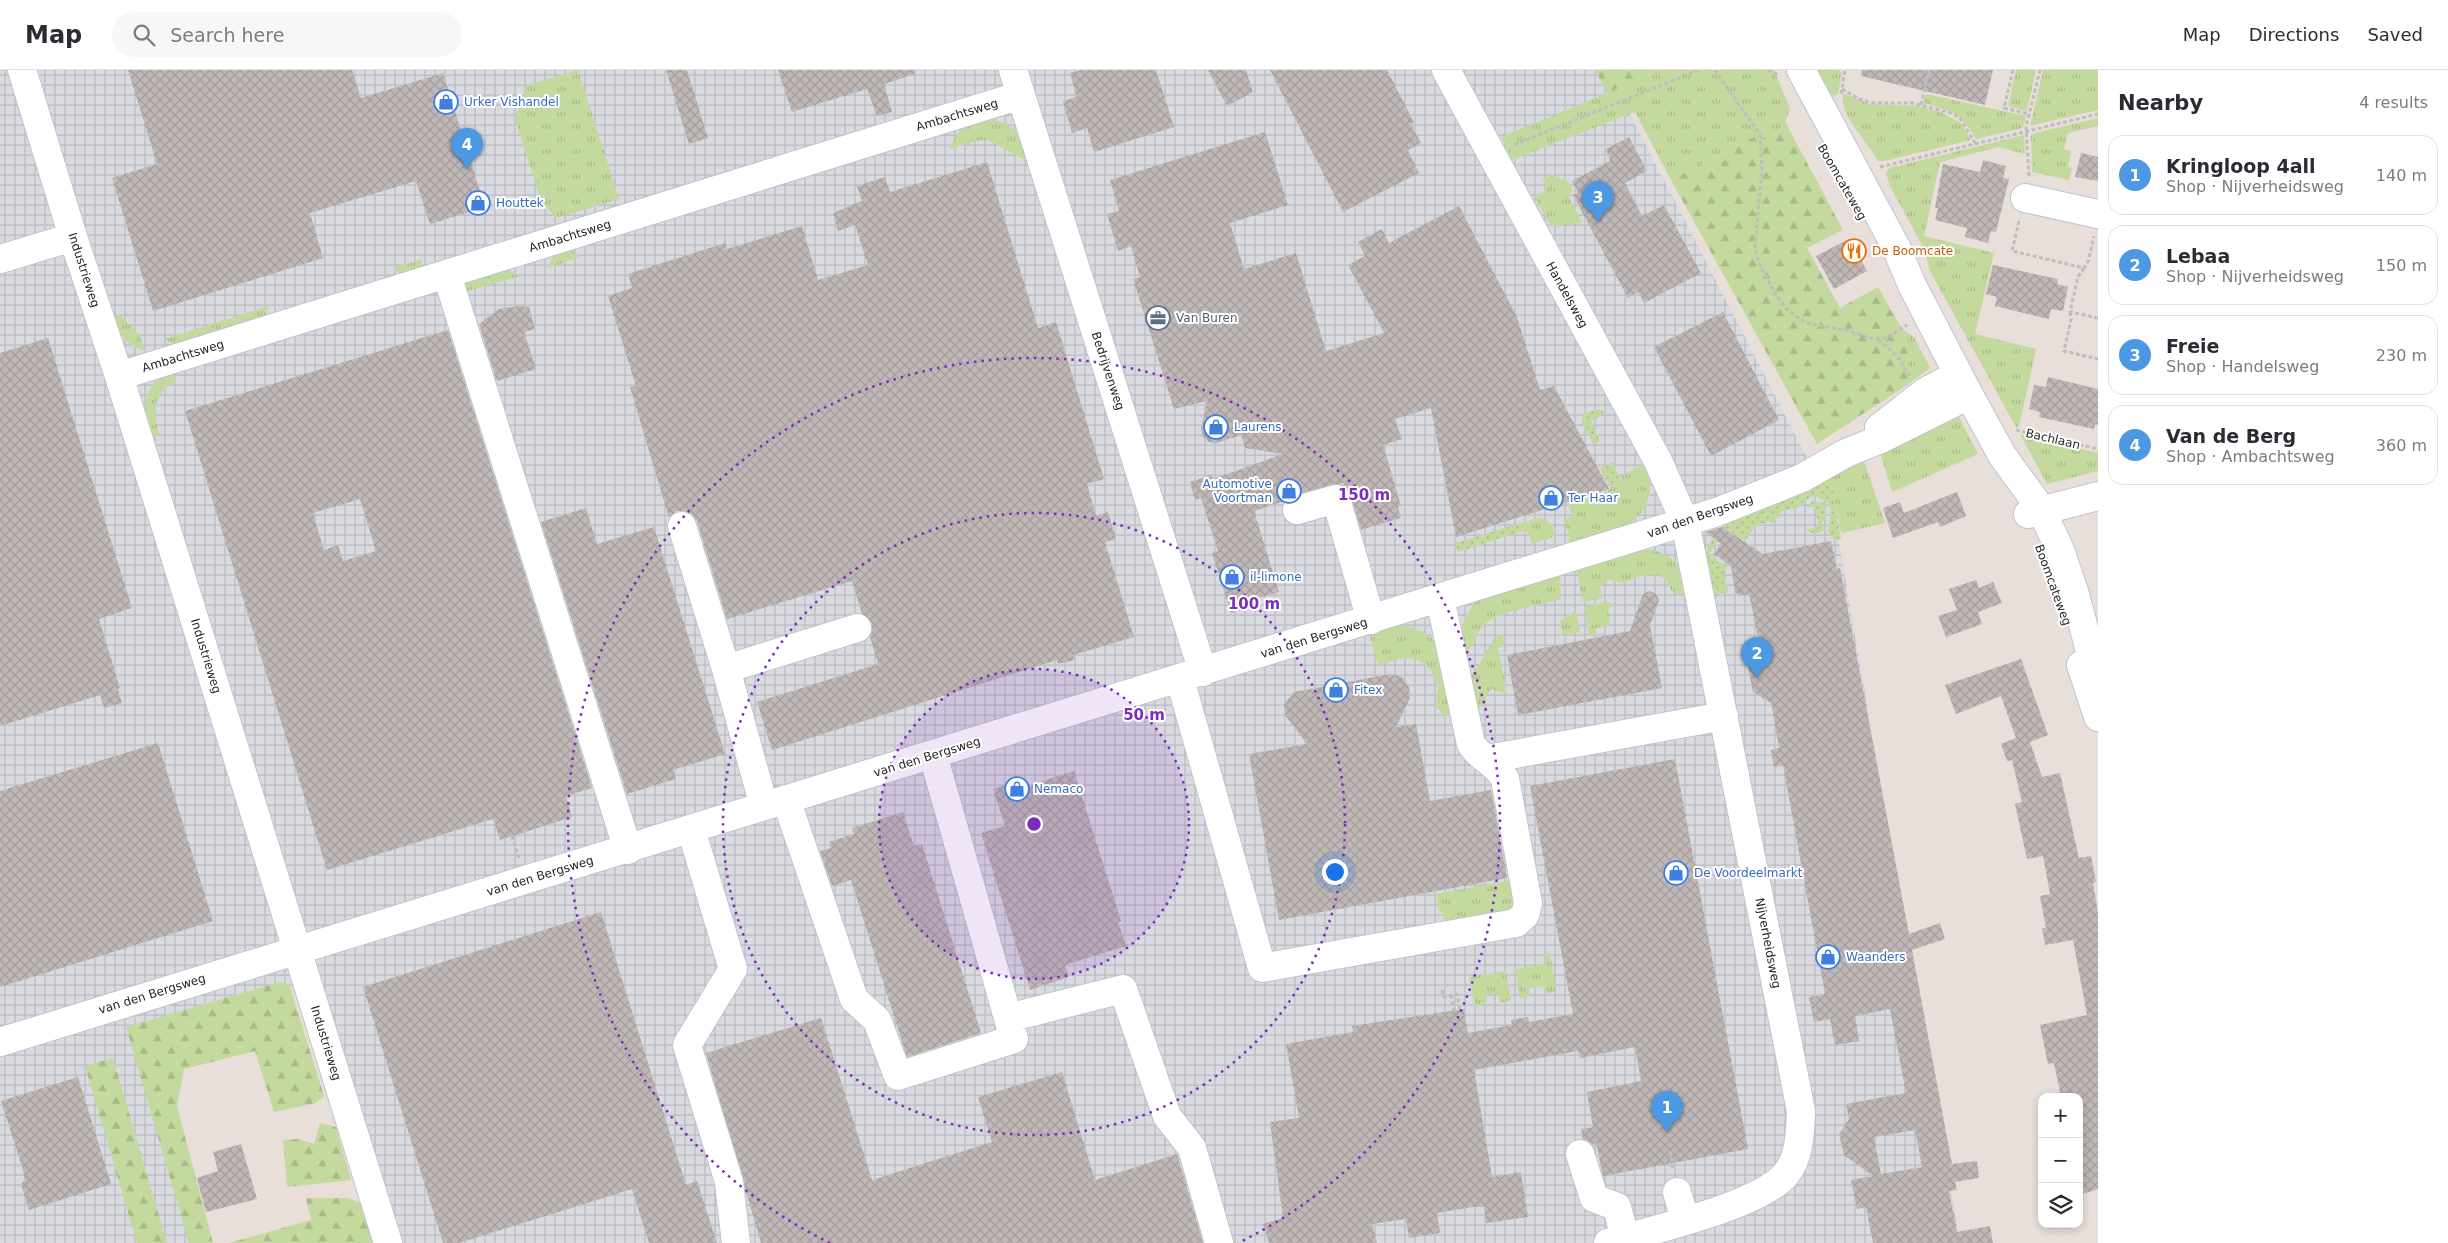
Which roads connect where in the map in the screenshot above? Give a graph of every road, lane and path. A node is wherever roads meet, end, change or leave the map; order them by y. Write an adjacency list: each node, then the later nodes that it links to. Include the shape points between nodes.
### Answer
1 (22, 70): 21 (street, Industrieweg)
2 (1446, 70): 17 (street, Handelsweg)
3 (1699, 70): 17 (path)
4 (1715, 70): 29 (path, via 1760,135 1762,170 1754,246 1758,264 1776,295 1788,310 1806,323 1846,330)
5 (1785, 70): 25 (street, Boomcateweg, via 1819,143 1859,214)
6 (1800, 70): 25 (street, Boomcateweg, via 1896,248)
7 (1929, 70): 12 (path)
8 (2012, 70): 13 (path, via 2004,108)
9 (2040, 70): 13 (path)
10 (1017, 83): 24 (street, Ambachtsweg); 46 (street, Bedrijvenweg)
11 (1842, 89): 12 (path, via 1873,103)
12 (1921, 105): 16 (path, via 1960,118)
13 (2029, 114): 15 (path)
14 (2098, 114): 15 (path)
15 (2026, 130): 16 (path); 19 (path, via 2029,172)
16 (1975, 143): 18 (path)
17 (1491, 155): 40 (street, Handelsweg, via 1658,461)
18 (1880, 167)
19 (2025, 198): 20 (street); 23 (path, via 2012,251)
20 (2097, 222): 23 (path)
21 (73, 237): 22 (street); 31 (street, Industrieweg)
22 (0, 259)
23 (2084, 268): 26 (path, via 2078,277)
24 (447, 275): 31 (street, Ambachtsweg); 54 (street)
25 (1912, 285): 28 (street, Boomcateweg)
26 (2070, 312): 27 (path); 30 (path, via 2064,351)
27 (2098, 318)
28 (1930, 320): 29 (path, via 1907,325 1893,336); 32 (street, Boomcateweg)
29 (1877, 340): 33 (path, via 1890,348 1906,368 1911,394)
30 (2098, 359)
31 (119, 376): 55 (street, Industrieweg)
32 (1964, 385): 33 (street, van den Bergsweg, via 1925,392); 36 (street, van den Bergsweg, via 1881,440); 39 (street, Boomcateweg)
33 (1906, 406): 36 (street, van den Bergsweg)
34 (2008, 429): 35 (path, Bachlaan)
35 (2098, 449)
36 (1846, 453): 40 (street, van den Bergsweg, via 1802,478 1732,507)
37 (2098, 496): 39 (street)
38 (1297, 510): 43 (street, via 1336,500)
39 (2034, 512): 47 (street, Boomcateweg, via 2060,550); 49 (street, Boomcateweg)
40 (1685, 522): 42 (street, van den Bergsweg); 48 (street, Nijverheidsweg)
41 (682, 526): 45 (street)
42 (1440, 598): 43 (street, van den Bergsweg); 51 (street, via 1469,738 1475,750)
43 (1371, 620): 46 (street, van den Bergsweg)
44 (857, 628): 45 (street)
45 (726, 669): 52 (street)
46 (1191, 676): 50 (street, van den Bergsweg); 51 (street, Bedrijvenweg, via 1262,968 1509,925 1521,920 1528,903 1504,779 1497,766)
47 (2098, 681)
48 (1724, 716): 51 (street); 64 (street, Nijverheidsweg, via 1801,1111 1799,1144 1787,1173 1768,1190)
49 (2098, 717)
50 (933, 755): 52 (street, van den Bergsweg); 60 (street)
51 (1487, 759)
52 (775, 803): 53 (street, van den Bergsweg); 60 (street, via 854,999 877,1020 898,1076 1014,1039)
53 (691, 829): 54 (street, van den Bergsweg); 67 (street, via 733,969 687,1045 729,1182)
54 (628, 850): 55 (street, van den Bergsweg)
55 (297, 949): 61 (street, van den Bergsweg); 66 (street, Industrieweg)
56 (1442, 990): 57 (path, via 1443,997)
57 (1452, 995): 58 (path, via 1457,994); 59 (path)
58 (1460, 1010)
59 (1454, 1011)
60 (1008, 1018): 68 (street, via 1123,989 1167,1116 1192,1148)
61 (0, 1042)
62 (1580, 1154): 65 (street, via 1594,1198 1605,1212)
63 (1677, 1192): 64 (street)
64 (1685, 1220): 65 (street, Nijverheidsweg)
65 (1616, 1240)
66 (388, 1243)
67 (736, 1243)
68 (1219, 1243)

